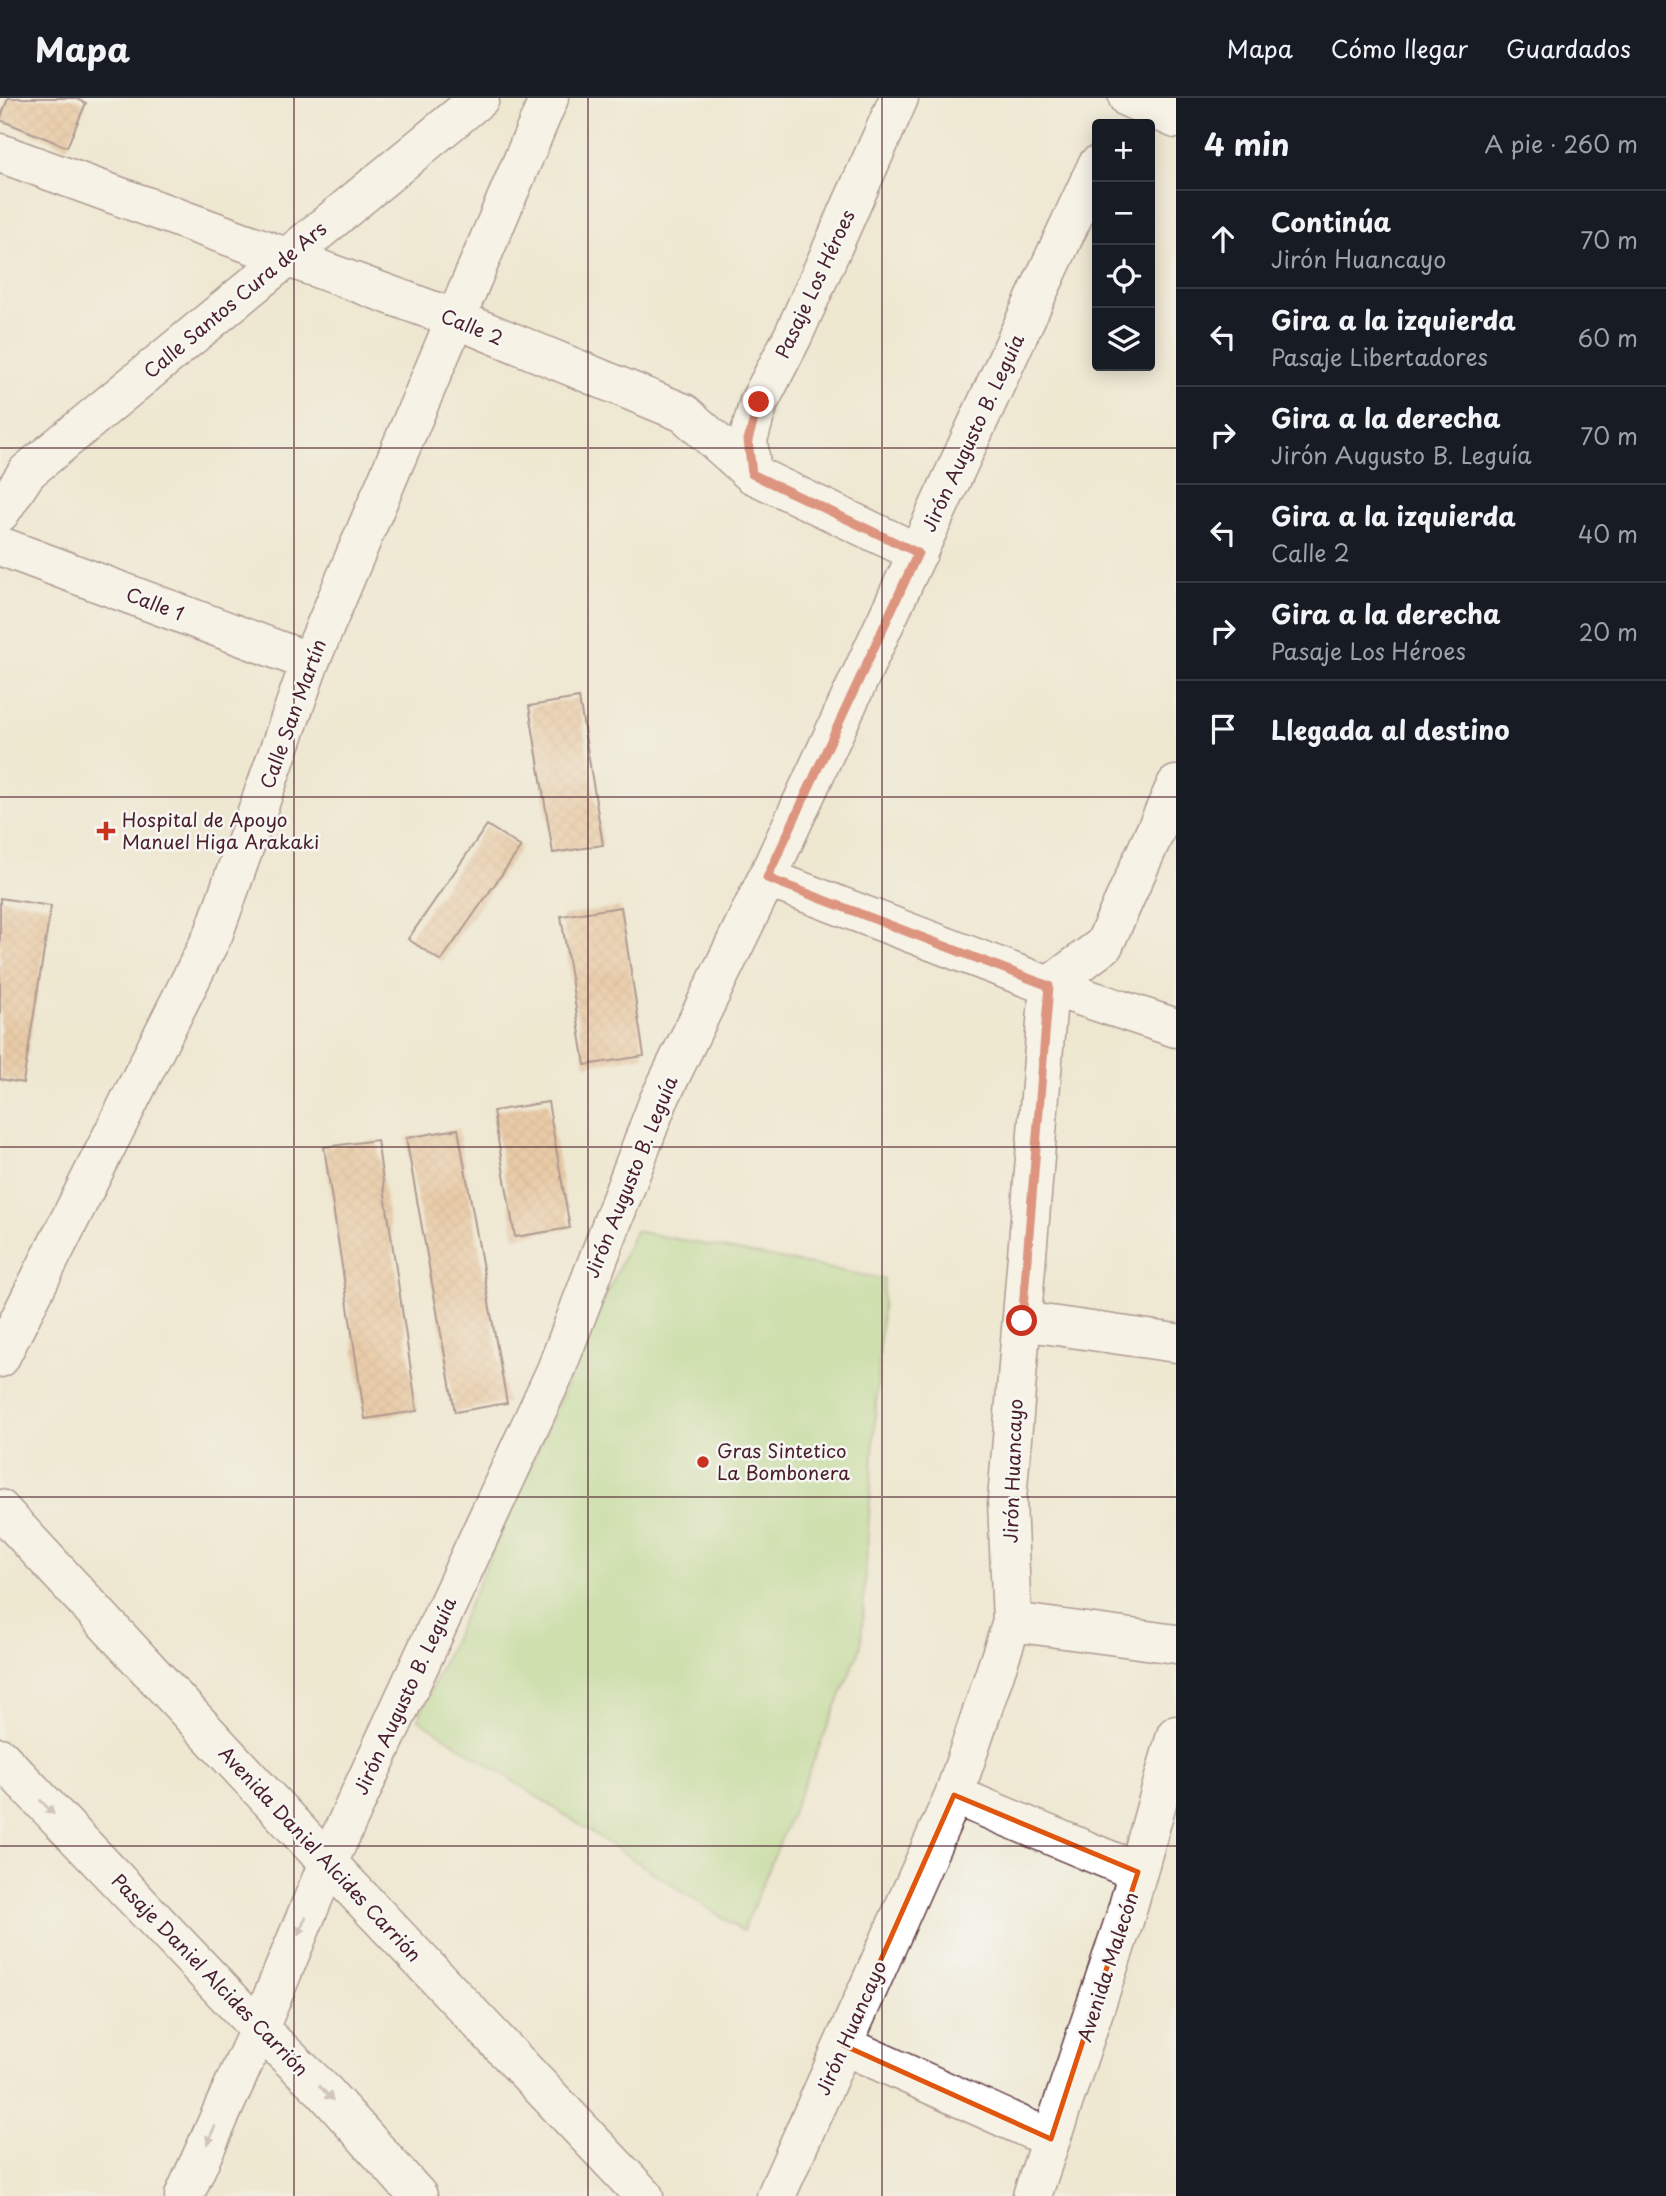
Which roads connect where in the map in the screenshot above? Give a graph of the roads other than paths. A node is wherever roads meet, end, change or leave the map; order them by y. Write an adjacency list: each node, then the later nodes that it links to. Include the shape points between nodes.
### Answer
1 (480, 98): 9 (street, Calle Santos Cura de Ars)
2 (549, 98): 10 (street, Calle San Martín)
3 (900, 98): 11 (street, Pasaje Los Héroes, via 759,402 748,440)
4 (1128, 98): 5 (street); 6 (street)
5 (1118, 119)
6 (1176, 119)
7 (0, 153): 9 (street, Calle 2)
8 (1092, 176): 14 (street, Jirón Augusto B. Leguía)
9 (287, 257): 10 (street, Calle 2); 12 (street, Calle Santos Cura de Ars, via 27,472)
10 (456, 319): 11 (street, Calle 2, via 684,413); 15 (street, Calle San Martín)
11 (752, 474): 14 (street, Calle 2)
12 (0, 513)
13 (0, 546): 15 (street, Calle 1)
14 (918, 553): 17 (street, Jirón Augusto B. Leguía)
15 (310, 662): 22 (street, Calle San Martín, via 214,933)
16 (1176, 785): 18 (street, via 1104,945)
17 (767, 878): 18 (street); 29 (street, Jirón Augusto B. Leguía, via 658,1102 556,1370)
18 (1049, 986): 19 (street); 20 (street, Jirón Huancayo)
19 (1176, 1028)
20 (1022, 1321): 21 (street); 24 (street, Jirón Huancayo, via 1007,1500)
21 (1176, 1343)
22 (0, 1358)
23 (0, 1509): 29 (street, Avenida Daniel Alcides Carrión)
24 (1012, 1622): 25 (street); 28 (street, Jirón Huancayo)
25 (1176, 1644)
26 (1176, 1735): 30 (street, Avenida Malecón)
27 (0, 1757): 31 (street, Pasaje Daniel Alcides Carrión, one-way to 31)
28 (954, 1796): 30 (street); 32 (street, Jirón Huancayo)
29 (328, 1863): 31 (street, Jirón Augusto B. Leguía, one-way to 31); 36 (street, Avenida Daniel Alcides Carrión)
30 (1138, 1872): 33 (street, Avenida Malecón)
31 (258, 2029): 34 (street, Jirón Augusto B. Leguía, one-way to 34); 35 (street, Pasaje Daniel Alcides Carrión, one-way to 35, via 324,2091)
32 (843, 2045): 33 (street); 37 (street, Jirón Huancayo)
33 (1051, 2139): 38 (street, Avenida Malecón)
34 (184, 2196)
35 (418, 2196)
36 (644, 2196)
37 (776, 2196)
38 (1032, 2196)

